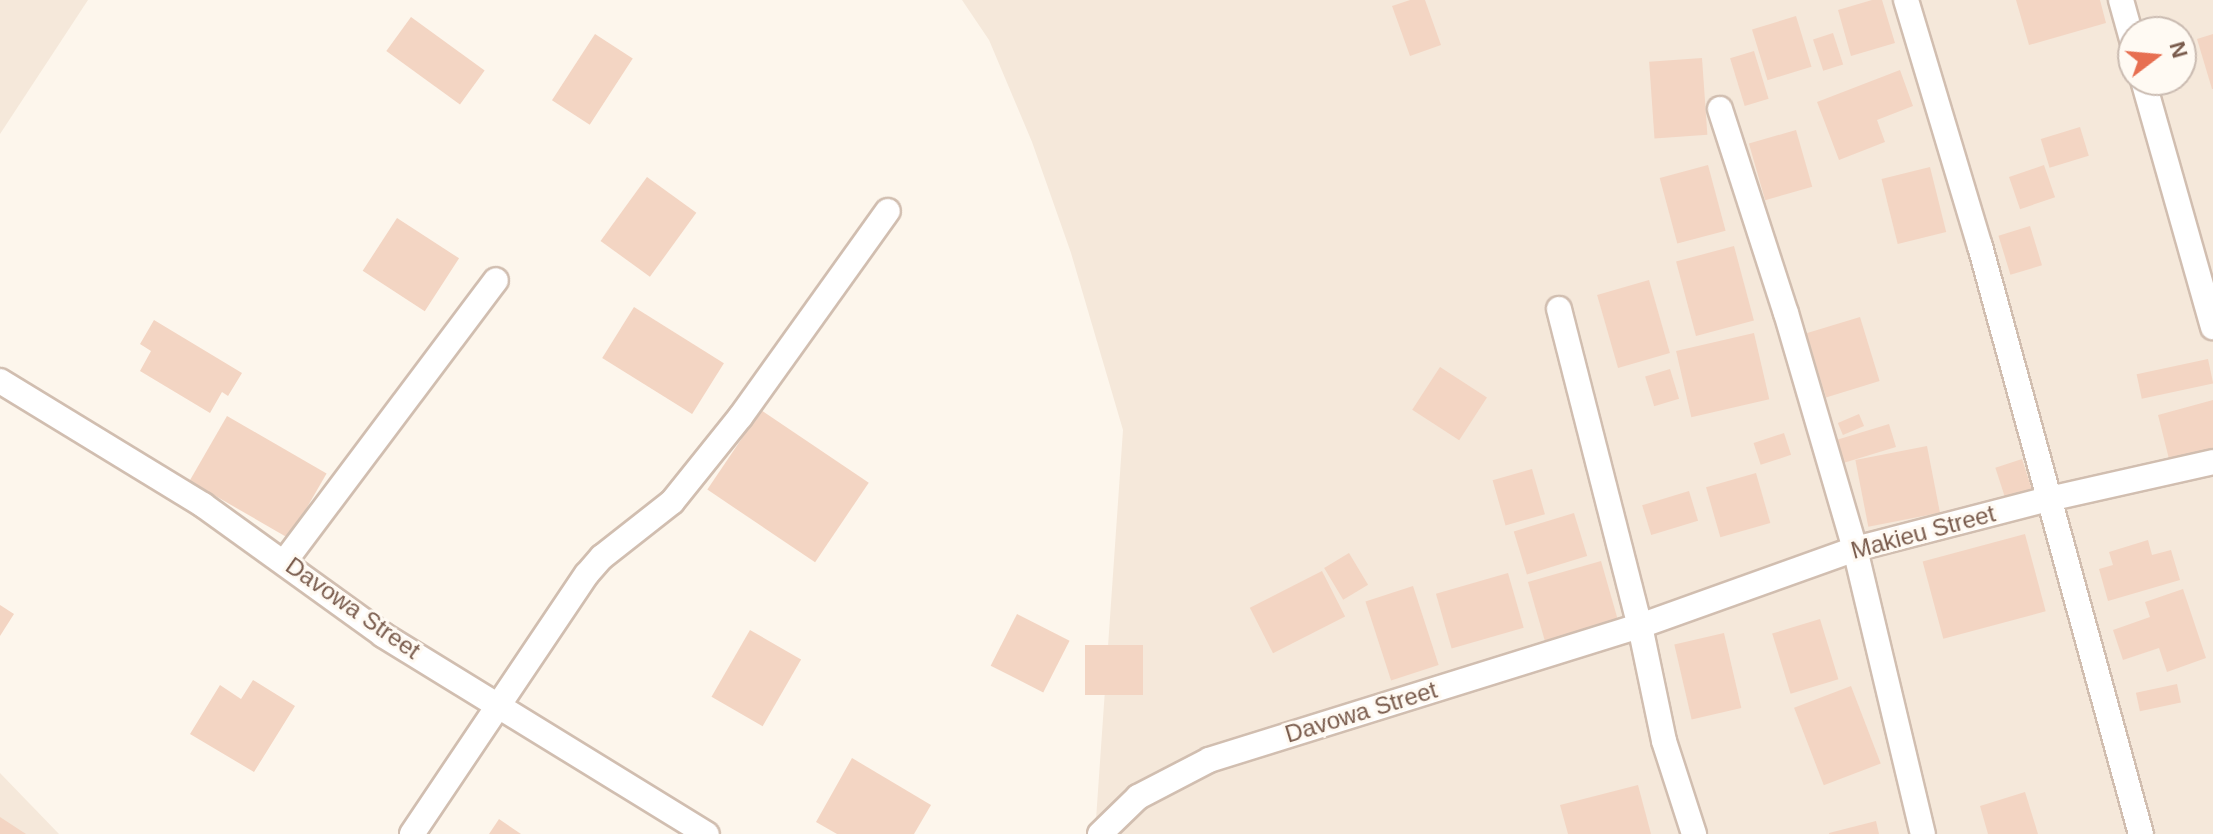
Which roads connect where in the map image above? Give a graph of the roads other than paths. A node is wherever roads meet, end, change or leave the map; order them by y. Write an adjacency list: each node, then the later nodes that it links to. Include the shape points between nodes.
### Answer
1 (1906, 0): 10 (street)
2 (2148, 96): 7 (street)
3 (1720, 109): 11 (street)
4 (888, 211): 14 (street, via 741,416 672,502 587,574)
5 (496, 280): 12 (street)
6 (1559, 309): 13 (street)
7 (2213, 327)
8 (0, 381): 12 (street, Davowa Street)
9 (2213, 462): 10 (street, Makieu Street)
10 (2049, 499): 11 (street, Makieu Street); 20 (street)
11 (1855, 549): 13 (street, Makieu Street); 19 (street)
12 (285, 561): 14 (street, Davowa Street, via 383,635)
13 (1640, 626): 17 (street, Davowa Street, via 1209,760 1138,797); 18 (street, via 1664,741)
14 (502, 705): 15 (street); 16 (street, Davowa Street)
15 (412, 834)
16 (707, 834)
17 (1100, 834)
18 (1694, 834)
19 (1923, 834)
20 (2141, 834)

